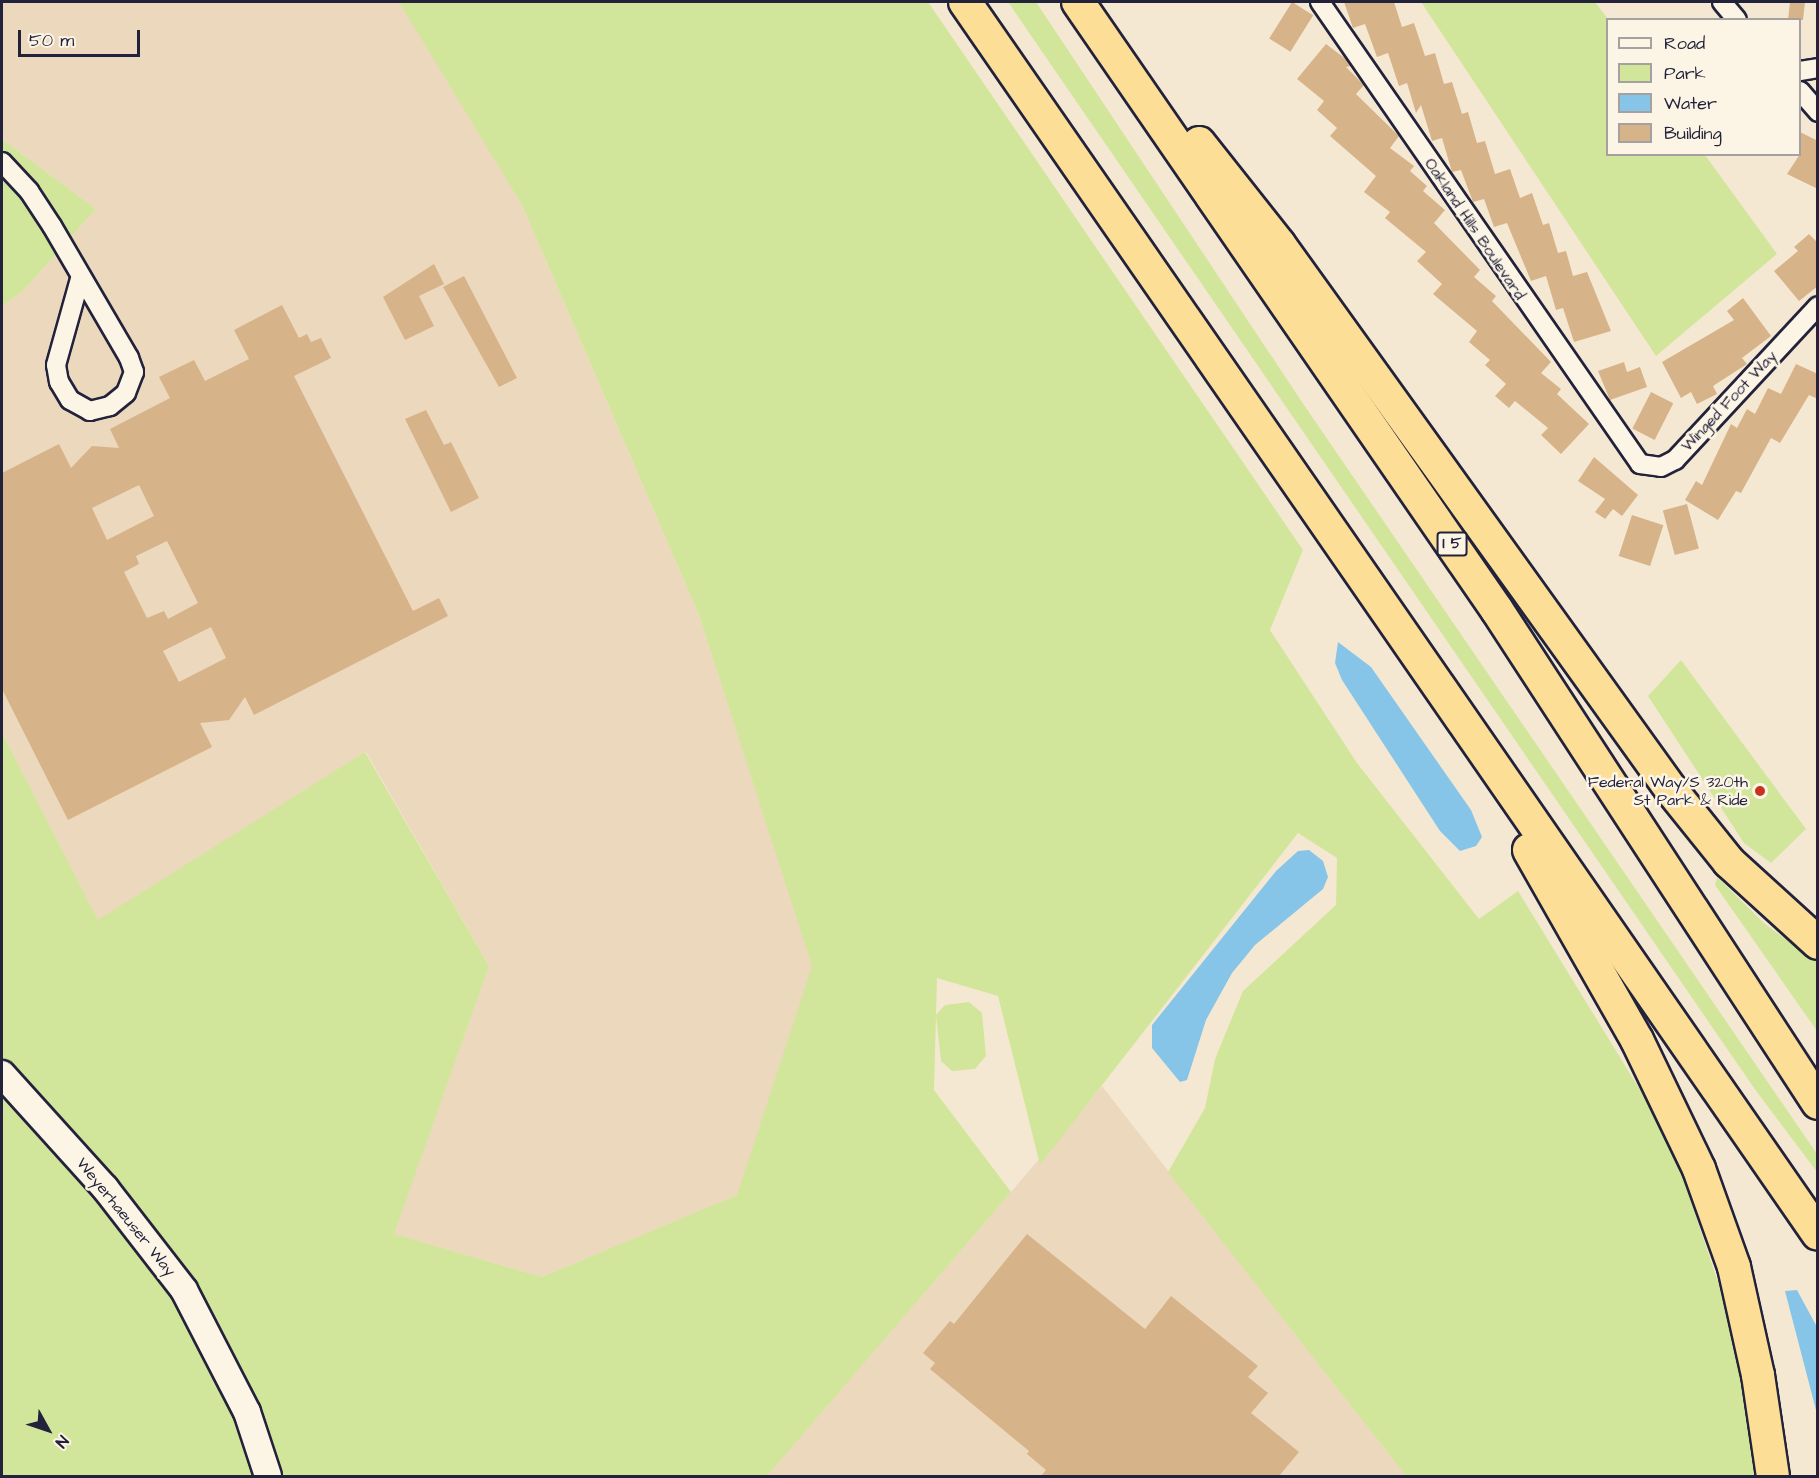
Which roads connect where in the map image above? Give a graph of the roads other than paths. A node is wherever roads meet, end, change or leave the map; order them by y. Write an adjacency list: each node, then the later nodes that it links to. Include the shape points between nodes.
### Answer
1 (965, 2): 15 (highway)
2 (1078, 2): 18 (highway, I 5, via 1497,610)
3 (1086, 2): 16 (highway, via 1279,244 1672,791 1729,862)
4 (1320, 2): 14 (street, Oakland Hills Boulevard)
5 (1722, 2): 6 (street)
6 (1735, 18)
7 (1818, 68): 8 (street)
8 (1801, 71)
9 (1801, 93): 10 (street)
10 (1818, 112)
11 (2, 162): 12 (street, via 29,191)
12 (80, 279): 12 (street, via 56,365 59,382 70,400 90,411 110,406 126,393 134,372 106,312)
13 (1818, 306): 14 (street, Winged Foot Way, via 1674,460 1651,467)
14 (1630, 457)
15 (1427, 672): 19 (highway); 23 (highway, via 1637,1040 1685,1133 1734,1267 1758,1375)
16 (1818, 943)
17 (2, 1074): 22 (street, Weyerhaeuser Way, via 105,1188 184,1290 247,1412)
18 (1816, 1100)
19 (1777, 1174): 20 (highway); 21 (highway)
20 (1818, 1227)
21 (1818, 1233)
22 (268, 1476)
23 (1773, 1476)

